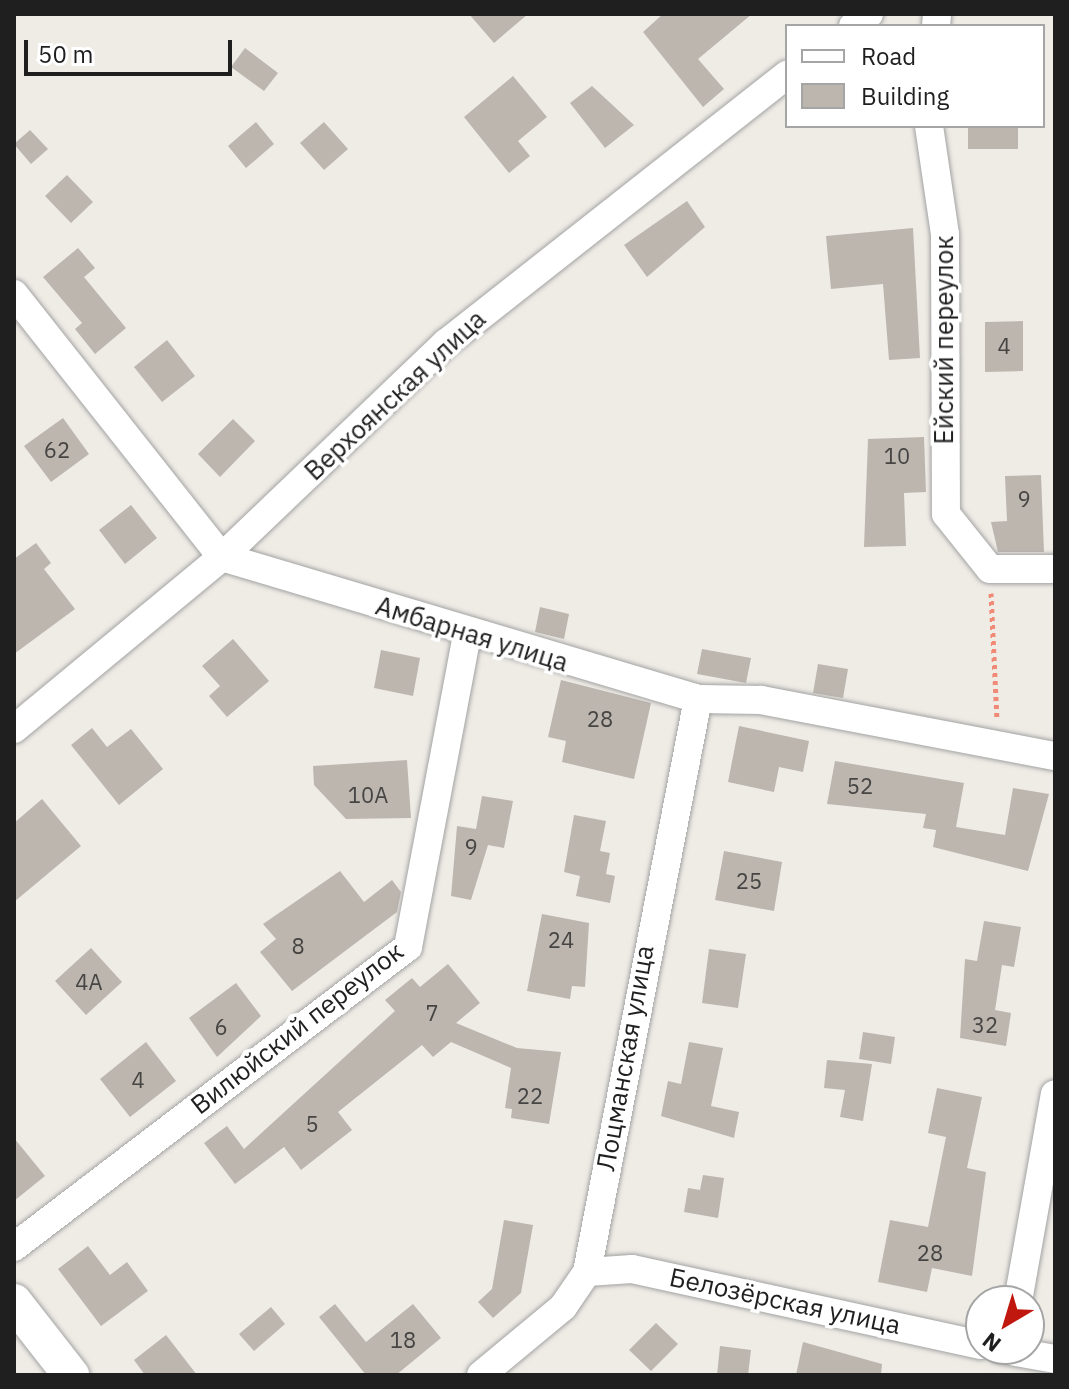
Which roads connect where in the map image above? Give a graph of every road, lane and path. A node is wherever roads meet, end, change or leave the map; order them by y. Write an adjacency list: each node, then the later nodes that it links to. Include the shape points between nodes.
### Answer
1 (785, 77): 4 (street, Верхоянская улица, via 446,343)
2 (929, 128): 5 (street, Ейский переулок, via 945,235 946,514 968,550 990,569)
3 (14, 294): 4 (street)
4 (222, 557): 7 (street, Амбарная улица); 9 (street, Верхоянская улица)
5 (1055, 569)
6 (993, 628): 10 (path)
7 (467, 635): 8 (street, Амбарная улица); 13 (street, Вилюйский переулок, via 408,947)
8 (698, 699): 10 (street, Амбарная улица, via 761,700); 14 (street, Лоцманская улица)
9 (14, 729)
10 (998, 748): 11 (street, Амбарная улица)
11 (1055, 756)
12 (1055, 1094): 15 (street)
13 (14, 1247)
14 (587, 1272): 17 (street, Белозёрская улица, via 632,1269); 19 (street, Лоцманская улица, via 563,1307)
15 (1021, 1285)
16 (14, 1302): 18 (street)
17 (965, 1346)
18 (71, 1375)
19 (481, 1375)

